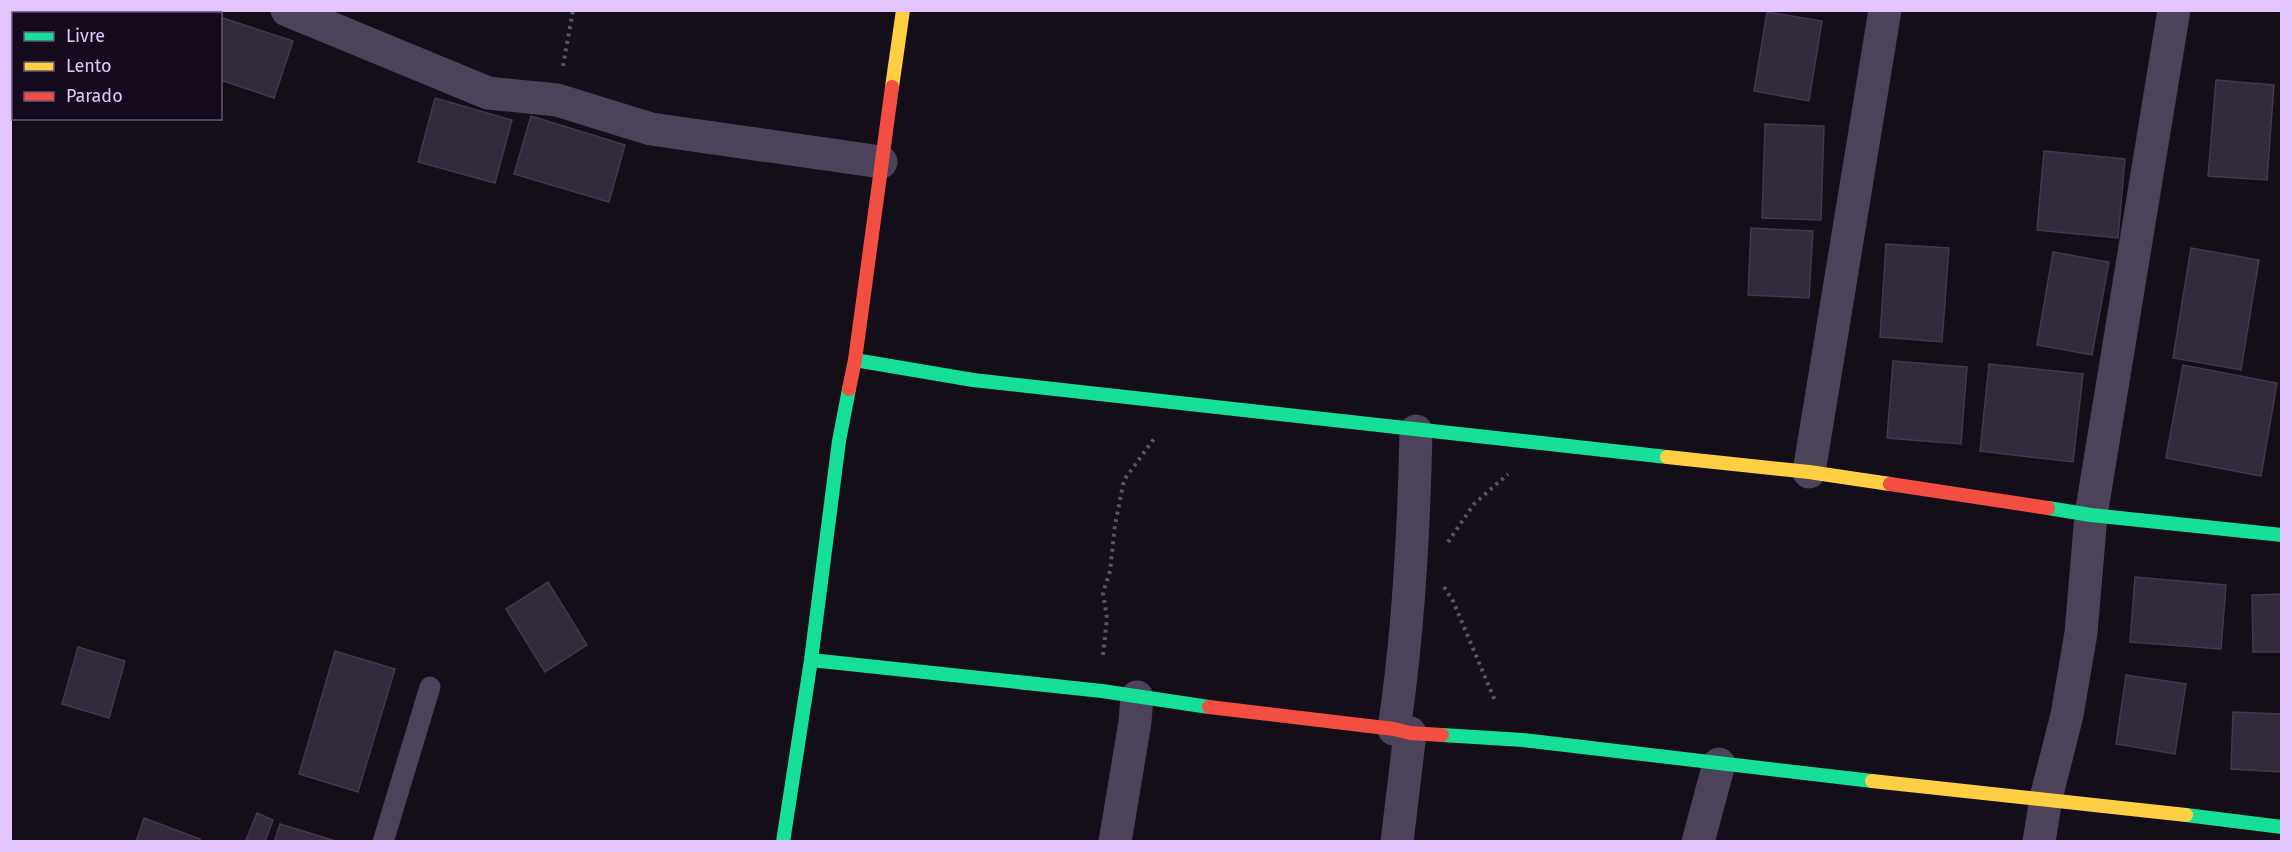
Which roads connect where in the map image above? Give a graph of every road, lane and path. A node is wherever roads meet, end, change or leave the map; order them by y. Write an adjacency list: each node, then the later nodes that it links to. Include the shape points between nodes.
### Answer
1 (287, 10): 6 (street, via 488,93)
2 (573, 10): 6 (path)
3 (903, 10): 7 (street)
4 (1885, 10): 12 (street)
5 (2174, 10): 13 (street)
6 (557, 100): 7 (street, via 651,129)
7 (880, 162): 8 (street)
8 (855, 360): 9 (street, via 973,380); 17 (street, via 839,441)
9 (1181, 404): 10 (street); 19 (path, via 1124,480 1103,593 1107,618)
10 (1416, 430): 12 (street); 21 (street, via 1414,534 1401,681)
11 (1513, 470): 15 (path, via 1474,504)
12 (1809, 472): 13 (street)
13 (2091, 515): 14 (street); 24 (street, via 2081,633 2067,715)
14 (2282, 535)
15 (1443, 551)
16 (1443, 585): 22 (path, via 1504,723)
17 (811, 660): 19 (street); 27 (street)
18 (430, 687): 26 (lane)
19 (1102, 691): 20 (street)
20 (1137, 697): 21 (street); 28 (street)
21 (1402, 731): 22 (street); 29 (street)
22 (1523, 740): 23 (street)
23 (1719, 764): 24 (street); 30 (street)
24 (2046, 798): 25 (street); 31 (street)
25 (2282, 827)
26 (382, 842)
27 (783, 842)
28 (1114, 842)
29 (1397, 842)
30 (1698, 842)
31 (2038, 842)

